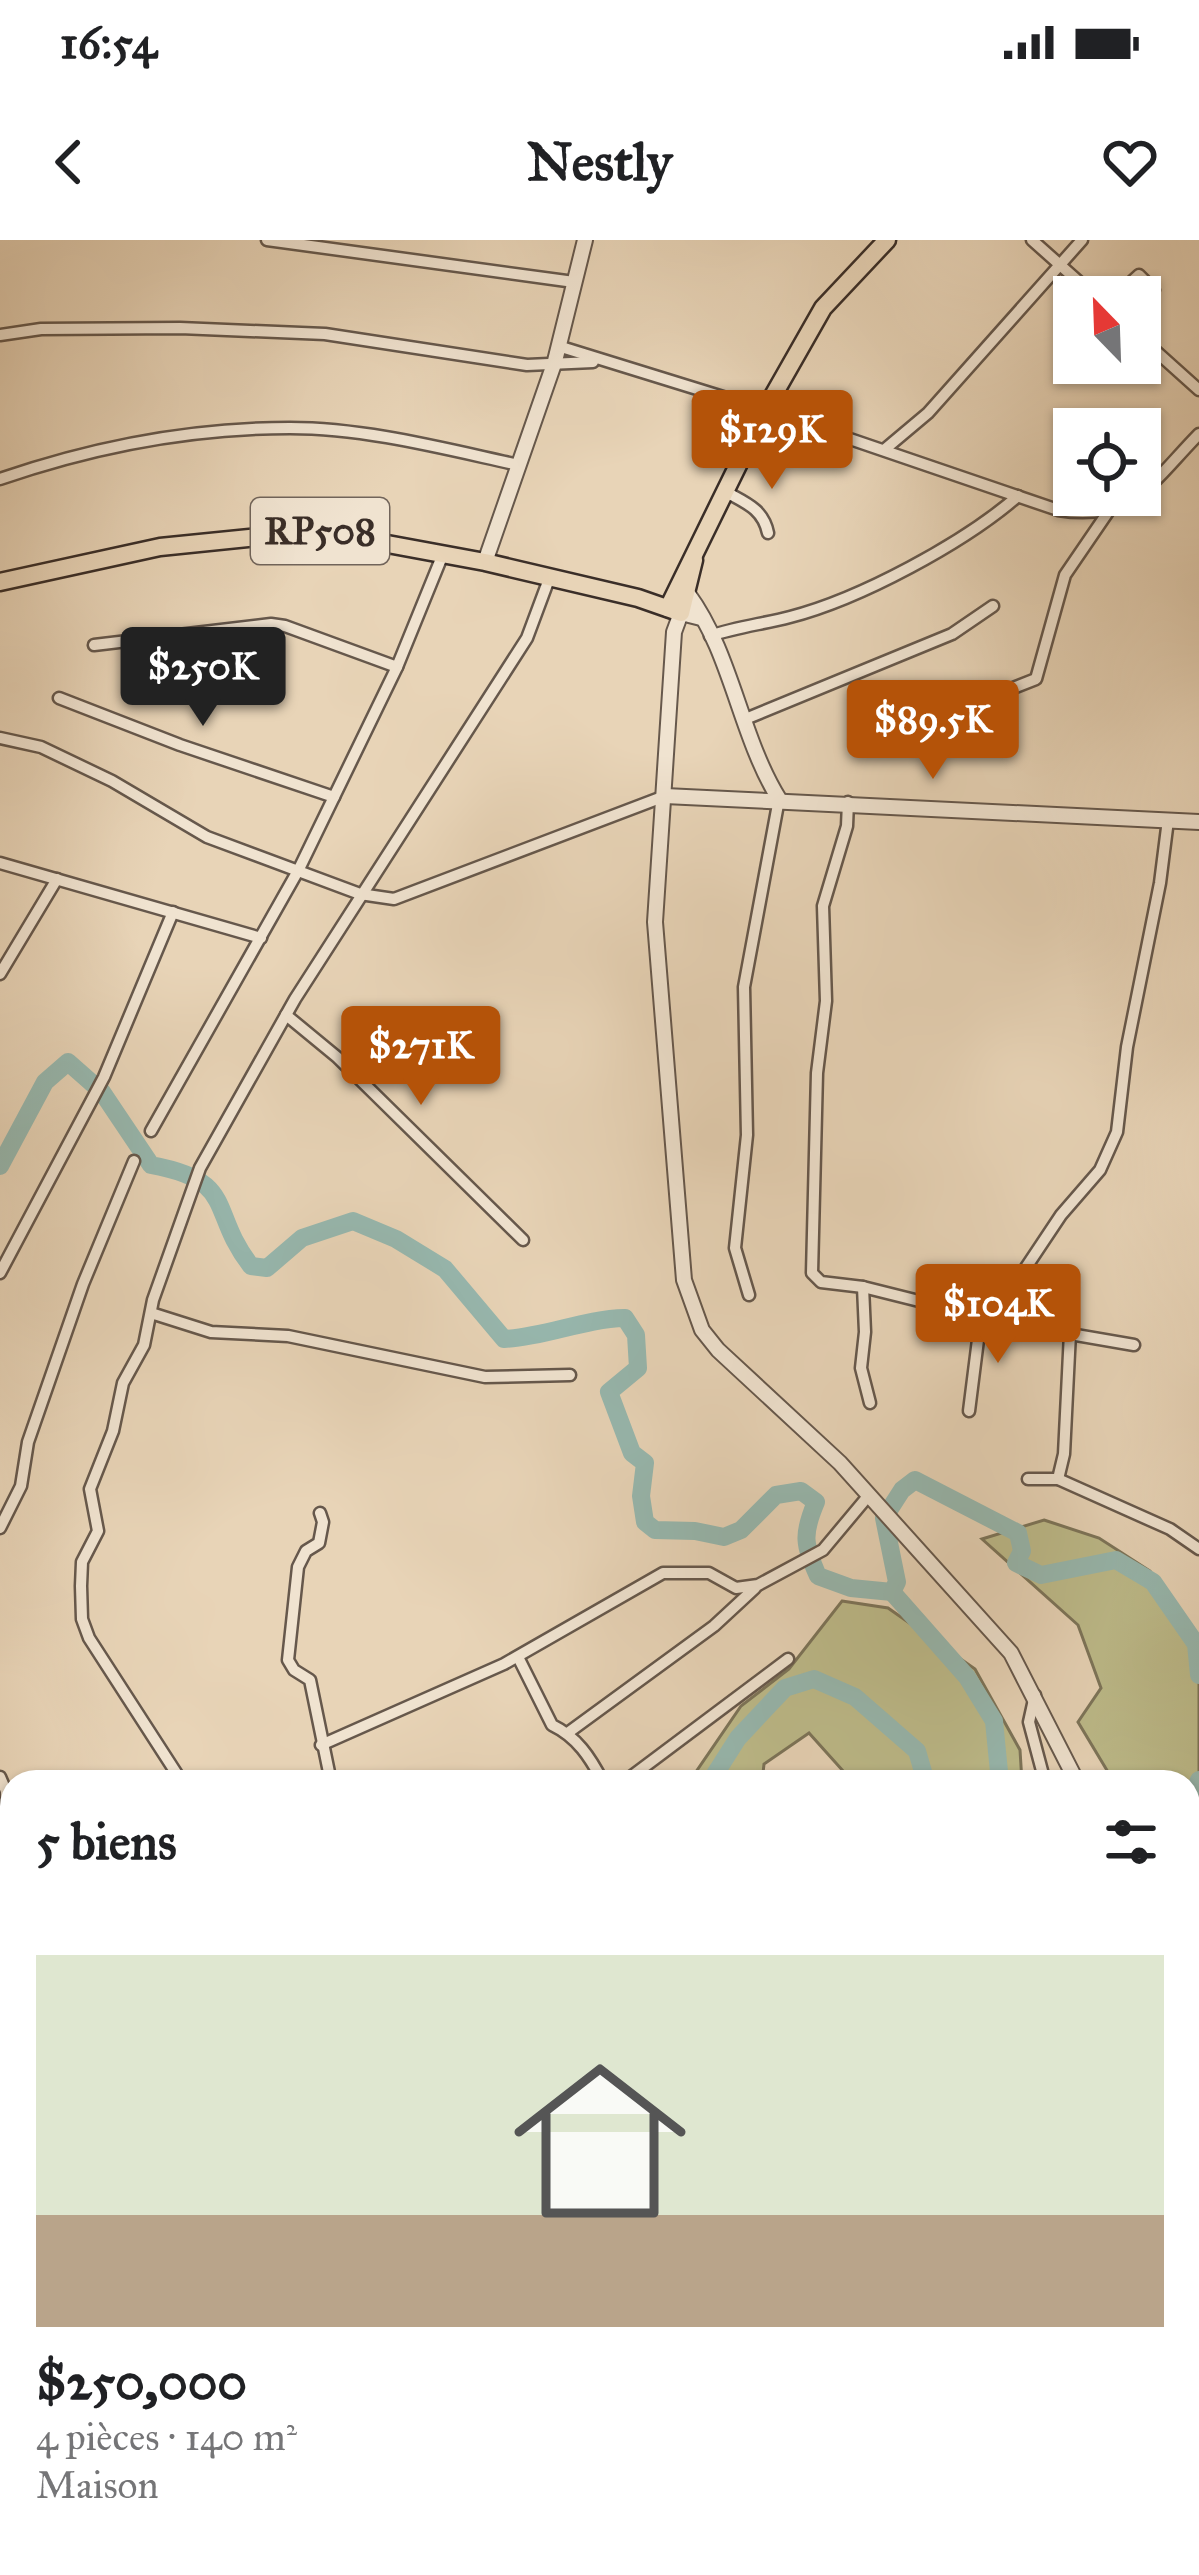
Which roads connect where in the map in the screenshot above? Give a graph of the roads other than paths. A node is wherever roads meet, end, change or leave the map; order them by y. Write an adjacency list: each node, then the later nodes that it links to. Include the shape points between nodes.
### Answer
1 (267, 240): 8 (street)
2 (886, 240): 13 (main road, via 823,308)
3 (1032, 240): 6 (street)
4 (1082, 240): 6 (street)
5 (582, 242): 8 (street)
6 (1060, 265): 7 (street); 15 (street)
7 (1072, 276)
8 (574, 282): 10 (street)
9 (0, 335): 10 (street, via 157,328 325,334 527,365)
10 (556, 354): 13 (street); 16 (street)
11 (1161, 356): 12 (street)
12 (1199, 390)
13 (765, 410): 15 (street); 19 (main road)
14 (1199, 434): 17 (street)
15 (884, 450): 20 (street)
16 (519, 464): 18 (street, via 294,428 139,443); 25 (street)
17 (1161, 473)
18 (0, 479)
19 (726, 492): 23 (street, via 756,508); 28 (main road)
20 (1018, 496): 21 (street); 33 (street, via 877,582 796,616)
21 (1053, 508)
22 (1105, 516): 38 (street, via 1065,575 1036,679)
23 (768, 533)
24 (443, 554): 25 (main road, RP508); 27 (main road, RP508, via 287,531 160,547); 35 (street)
25 (485, 562): 26 (main road, RP508)
26 (549, 579): 29 (main road, RP508); 49 (street, via 527,638)
27 (0, 581)
28 (681, 591): 29 (main road, RP508); 31 (main road); 32 (street)
29 (638, 598): 31 (main road, RP508)
30 (993, 606): 37 (street, via 952,634)
31 (674, 611): 32 (street); 40 (street)
32 (701, 618): 33 (street)
33 (710, 636): 37 (street)
34 (94, 645): 35 (street, via 271,624)
35 (398, 667): 41 (street)
36 (58, 698): 41 (street)
37 (743, 720): 42 (street)
38 (879, 730)
39 (0, 738): 47 (street, via 41,747 207,837)
40 (665, 796): 42 (street); 49 (street, via 412,895); 70 (street, via 655,922 684,1280 718,1350)
41 (334, 797): 47 (street)
42 (778, 800): 43 (street); 59 (street, via 744,987 747,1135 735,1248)
43 (848, 802): 44 (street); 58 (street, via 823,906 826,1001 811,1268 821,1282)
44 (1168, 820): 45 (street); 62 (street, via 1117,1132 1100,1171 1021,1275)
45 (1199, 822)
46 (0, 862): 48 (street)
47 (299, 869): 49 (street); 51 (street)
48 (57, 879): 50 (street); 52 (street)
49 (360, 894): 53 (street)
50 (173, 912): 51 (street); 57 (street, via 104,1077)
51 (261, 938): 54 (street)
52 (0, 974)
53 (286, 1015): 56 (street); 60 (street, via 200,1168)
54 (151, 1131)
55 (134, 1161): 72 (street)
56 (523, 1240)
57 (0, 1273)
58 (863, 1287): 61 (street); 66 (street, via 861,1368)
59 (749, 1295)
60 (151, 1312): 65 (street, via 211,1332 287,1336 485,1377); 80 (street, via 90,1489 98,1531 82,1562 82,1619)
61 (981, 1316): 62 (street); 67 (street)
62 (1007, 1323): 63 (street)
63 (1070, 1333): 64 (street); 68 (street)
64 (1134, 1345)
65 (570, 1375)
66 (870, 1403)
67 (969, 1411)
68 (1058, 1479): 69 (street); 73 (street)
69 (1028, 1480)
70 (872, 1498): 74 (street, via 823,1550); 77 (street, via 1011,1653)
71 (320, 1513): 79 (street, via 319,1543 298,1567 287,1660 310,1680)
72 (0, 1528)
73 (1199, 1549)
74 (758, 1586): 75 (street, via 666,1572); 78 (street)
75 (518, 1657): 78 (street, via 552,1725); 79 (street)
76 (788, 1659): 83 (street)
77 (1035, 1695): 84 (street, via 1029,1722); 85 (street)
78 (569, 1732): 82 (street)
79 (321, 1745): 81 (street)
80 (174, 1770)
81 (328, 1770)
82 (597, 1770)
83 (640, 1770)
84 (1042, 1770)
85 (1071, 1770)

